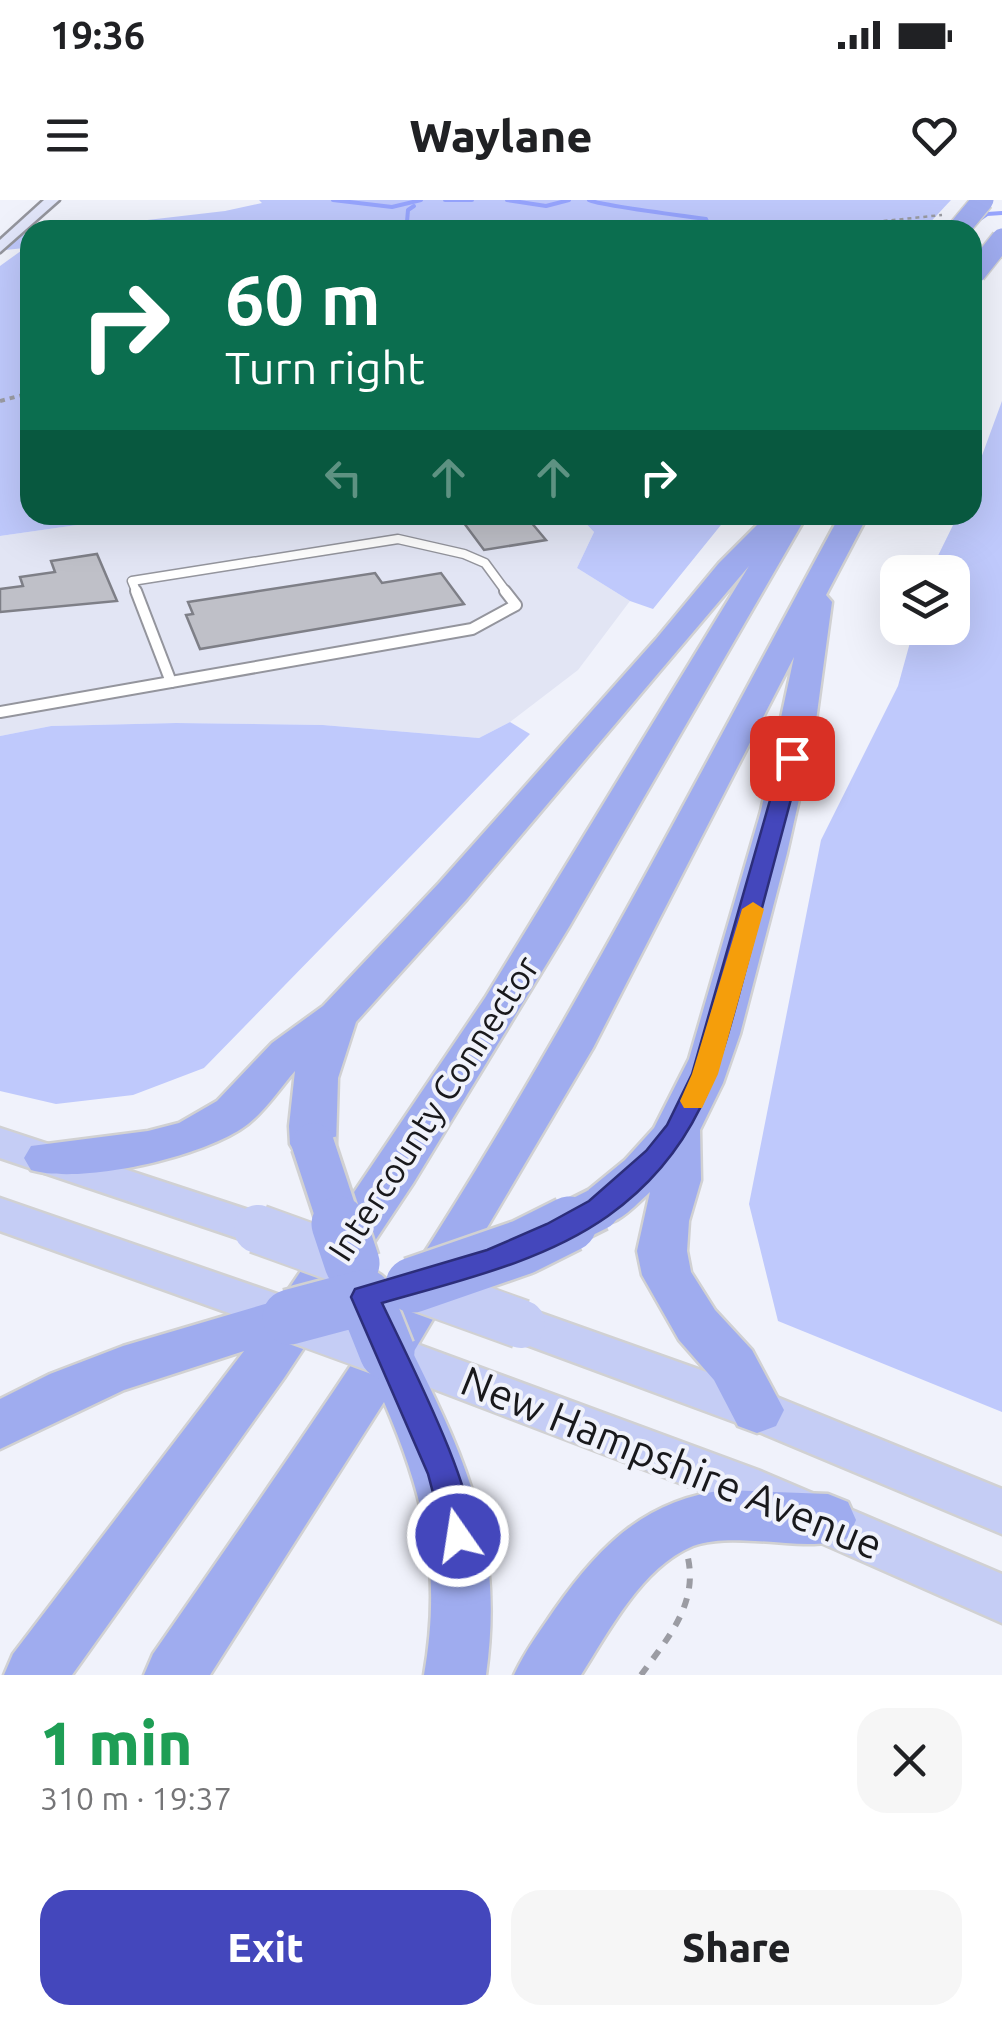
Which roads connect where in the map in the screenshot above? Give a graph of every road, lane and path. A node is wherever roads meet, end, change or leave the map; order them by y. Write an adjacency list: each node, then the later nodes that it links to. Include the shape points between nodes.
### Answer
1 (52, 200): 3 (street)
2 (982, 200): 4 (highway, bridge)
3 (30, 220)
4 (957, 220)
5 (20, 230): 7 (street)
6 (1002, 239): 8 (highway, bridge)
7 (0, 248)
8 (982, 265)
9 (774, 525): 15 (highway)
10 (787, 525): 29 (highway, Intercounty Connector, via 534,954 395,1173)
11 (849, 525): 12 (highway)
12 (818, 588): 16 (highway, via 811,668 786,788 705,1074); 30 (highway, via 510,1154)
13 (170, 682): 13 (lane, via 132,581 398,539 485,563 516,606 472,629); 14 (lane)
14 (0, 712)
15 (338, 1016): 18 (highway, via 287,1053 233,1112 193,1136 118,1153); 20 (highway, bridge, via 312,1088 313,1144)
16 (677, 1130): 20 (highway, bridge, via 632,1183 598,1209 524,1247); 23 (highway, via 677,1180 662,1251 667,1275 696,1325 734,1365)
17 (0, 1142): 18 (main road, New Hampshire Avenue)
18 (47, 1158): 20 (main road, New Hampshire Avenue, bridge, via 258,1230)
19 (0, 1214): 21 (main road, New Hampshire Avenue)
20 (377, 1282): 21 (highway, bridge); 22 (highway, bridge); 23 (main road, New Hampshire Avenue, bridge, via 521,1324)
21 (290, 1317): 22 (main road, New Hampshire Avenue, bridge); 24 (highway, via 153,1356 69,1388)
22 (387, 1352): 26 (main road, New Hampshire Avenue); 31 (highway, via 444,1474 462,1557)
23 (757, 1410): 25 (main road, New Hampshire Avenue)
24 (0, 1426)
25 (1002, 1512)
26 (828, 1520): 28 (main road, New Hampshire Avenue); 32 (highway, via 738,1516 670,1528 622,1571)
27 (687, 1556): 33 (path, via 692,1596)
28 (1002, 1599)
29 (34, 1675)
30 (175, 1675)
31 (454, 1675)
32 (545, 1675)
33 (641, 1675)

